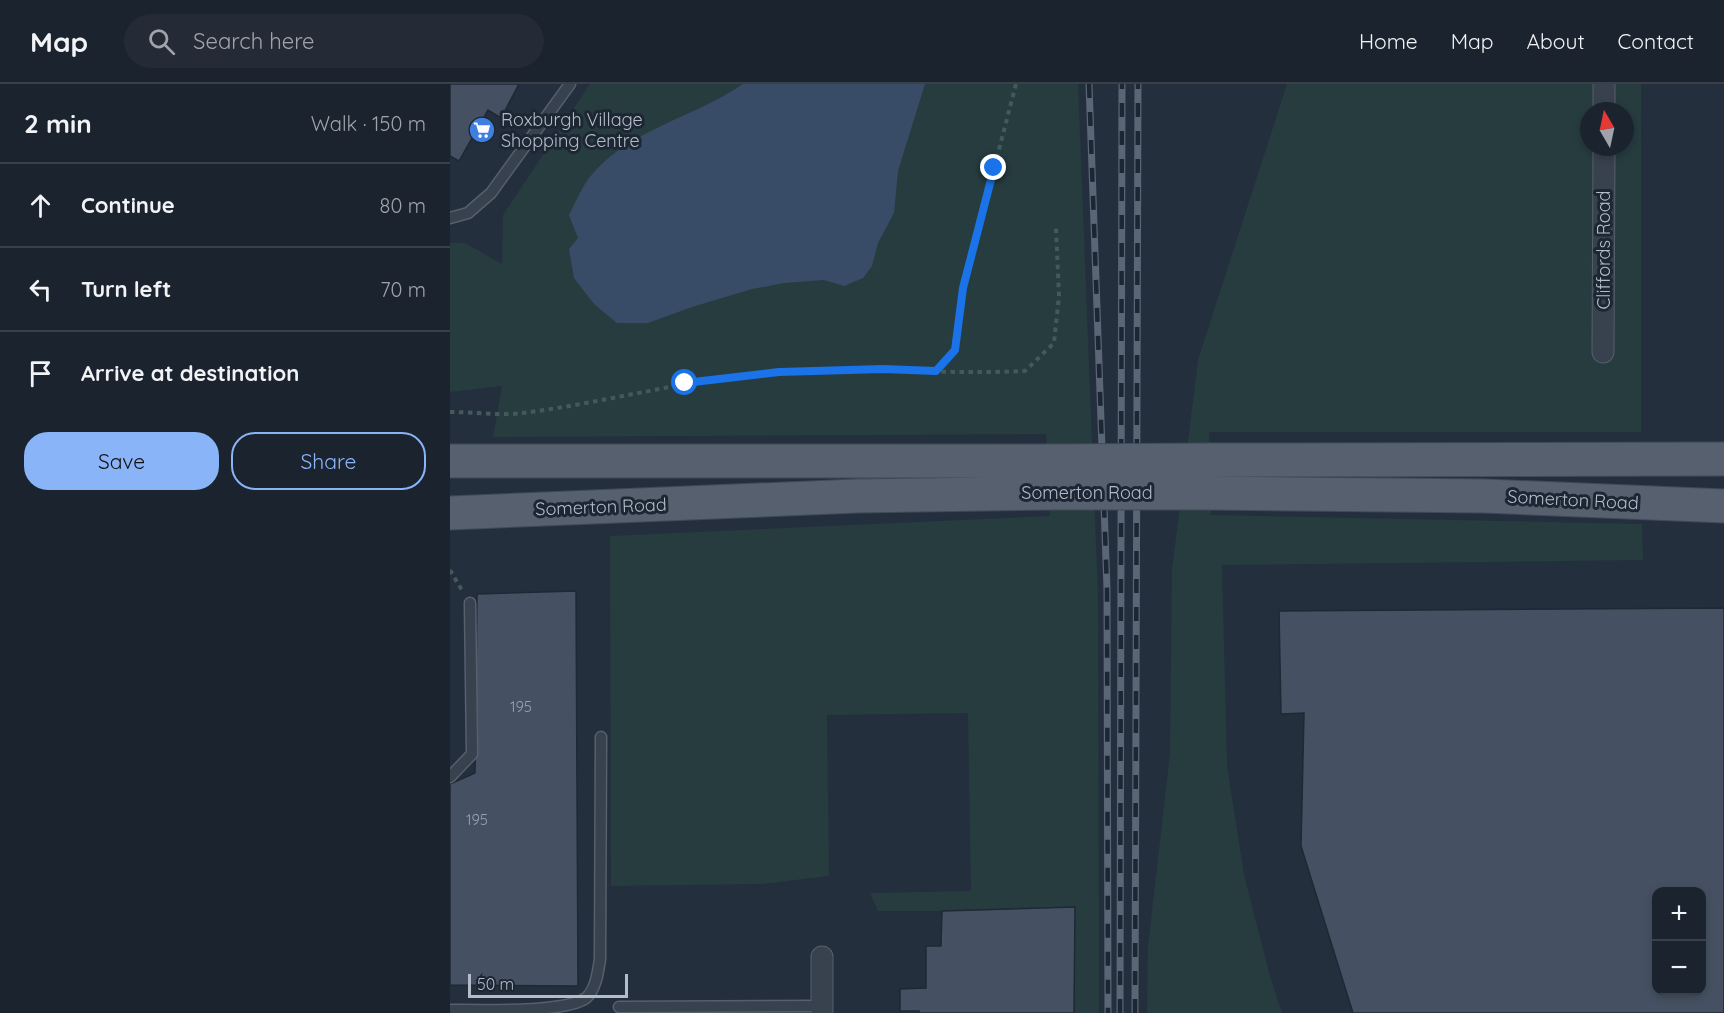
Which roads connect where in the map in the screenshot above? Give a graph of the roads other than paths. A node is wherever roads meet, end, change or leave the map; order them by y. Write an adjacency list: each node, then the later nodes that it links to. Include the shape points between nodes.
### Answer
1 (570, 84): 5 (lane, via 491,193 468,213)
2 (1604, 84): 3 (street)
3 (1604, 102)
4 (1604, 156): 6 (street, Cliffords Road)
5 (450, 218)
6 (1604, 352)
7 (1724, 459): 8 (main road, Somerton Road, bridge)
8 (450, 461)
9 (1724, 506): 10 (main road, Somerton Road, bridge, via 1474,496 1049,493 857,496)
10 (450, 513)
11 (470, 603): 13 (lane, via 472,754)
12 (601, 737): 16 (lane, via 600,959 595,982)
13 (450, 777)
14 (822, 957): 18 (street)
15 (620, 1007): 18 (lane)
16 (579, 1008): 17 (lane)
17 (450, 1010)
18 (822, 1010)

